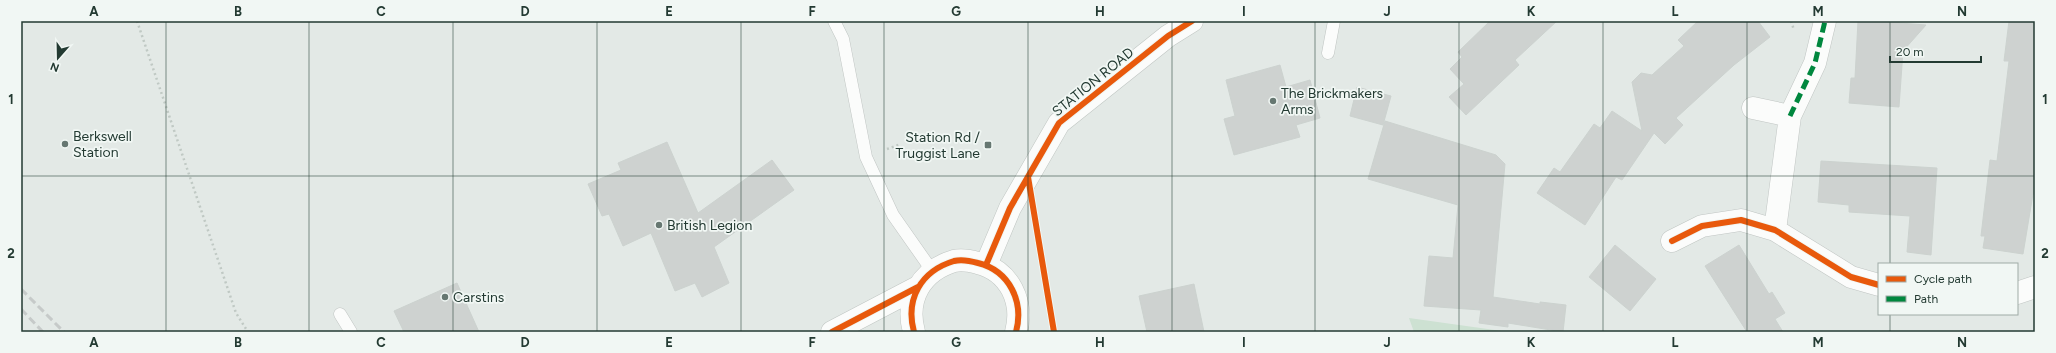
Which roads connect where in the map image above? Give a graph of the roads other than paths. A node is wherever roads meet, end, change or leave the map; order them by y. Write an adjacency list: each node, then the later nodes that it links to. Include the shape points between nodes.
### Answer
1 (834, 21): 11 (lane, via 842,39 866,157 893,214)
2 (1192, 21): 10 (street, STATION ROAD, via 1168,36 1059,123 1010,208)
3 (1334, 21): 5 (lane)
4 (1825, 21): 7 (street, via 1815,63)
5 (1328, 53)
6 (1752, 108): 7 (street)
7 (1790, 116): 8 (street)
8 (1775, 230): 9 (street, via 1741,220 1702,226); 12 (street, via 1851,277)
9 (1672, 241)
10 (986, 265): 11 (street, via 970,260 955,261); 17 (street, via 998,272 1011,285 1018,302)
11 (933, 272): 13 (street, via 927,275)
12 (1878, 285)
13 (918, 287): 19 (street); 20 (street, via 912,302 911,320)
14 (2035, 287): 15 (street)
15 (2018, 293)
16 (340, 314): 18 (lane)
17 (1019, 328)
18 (351, 332)
19 (832, 332)
20 (914, 332)

